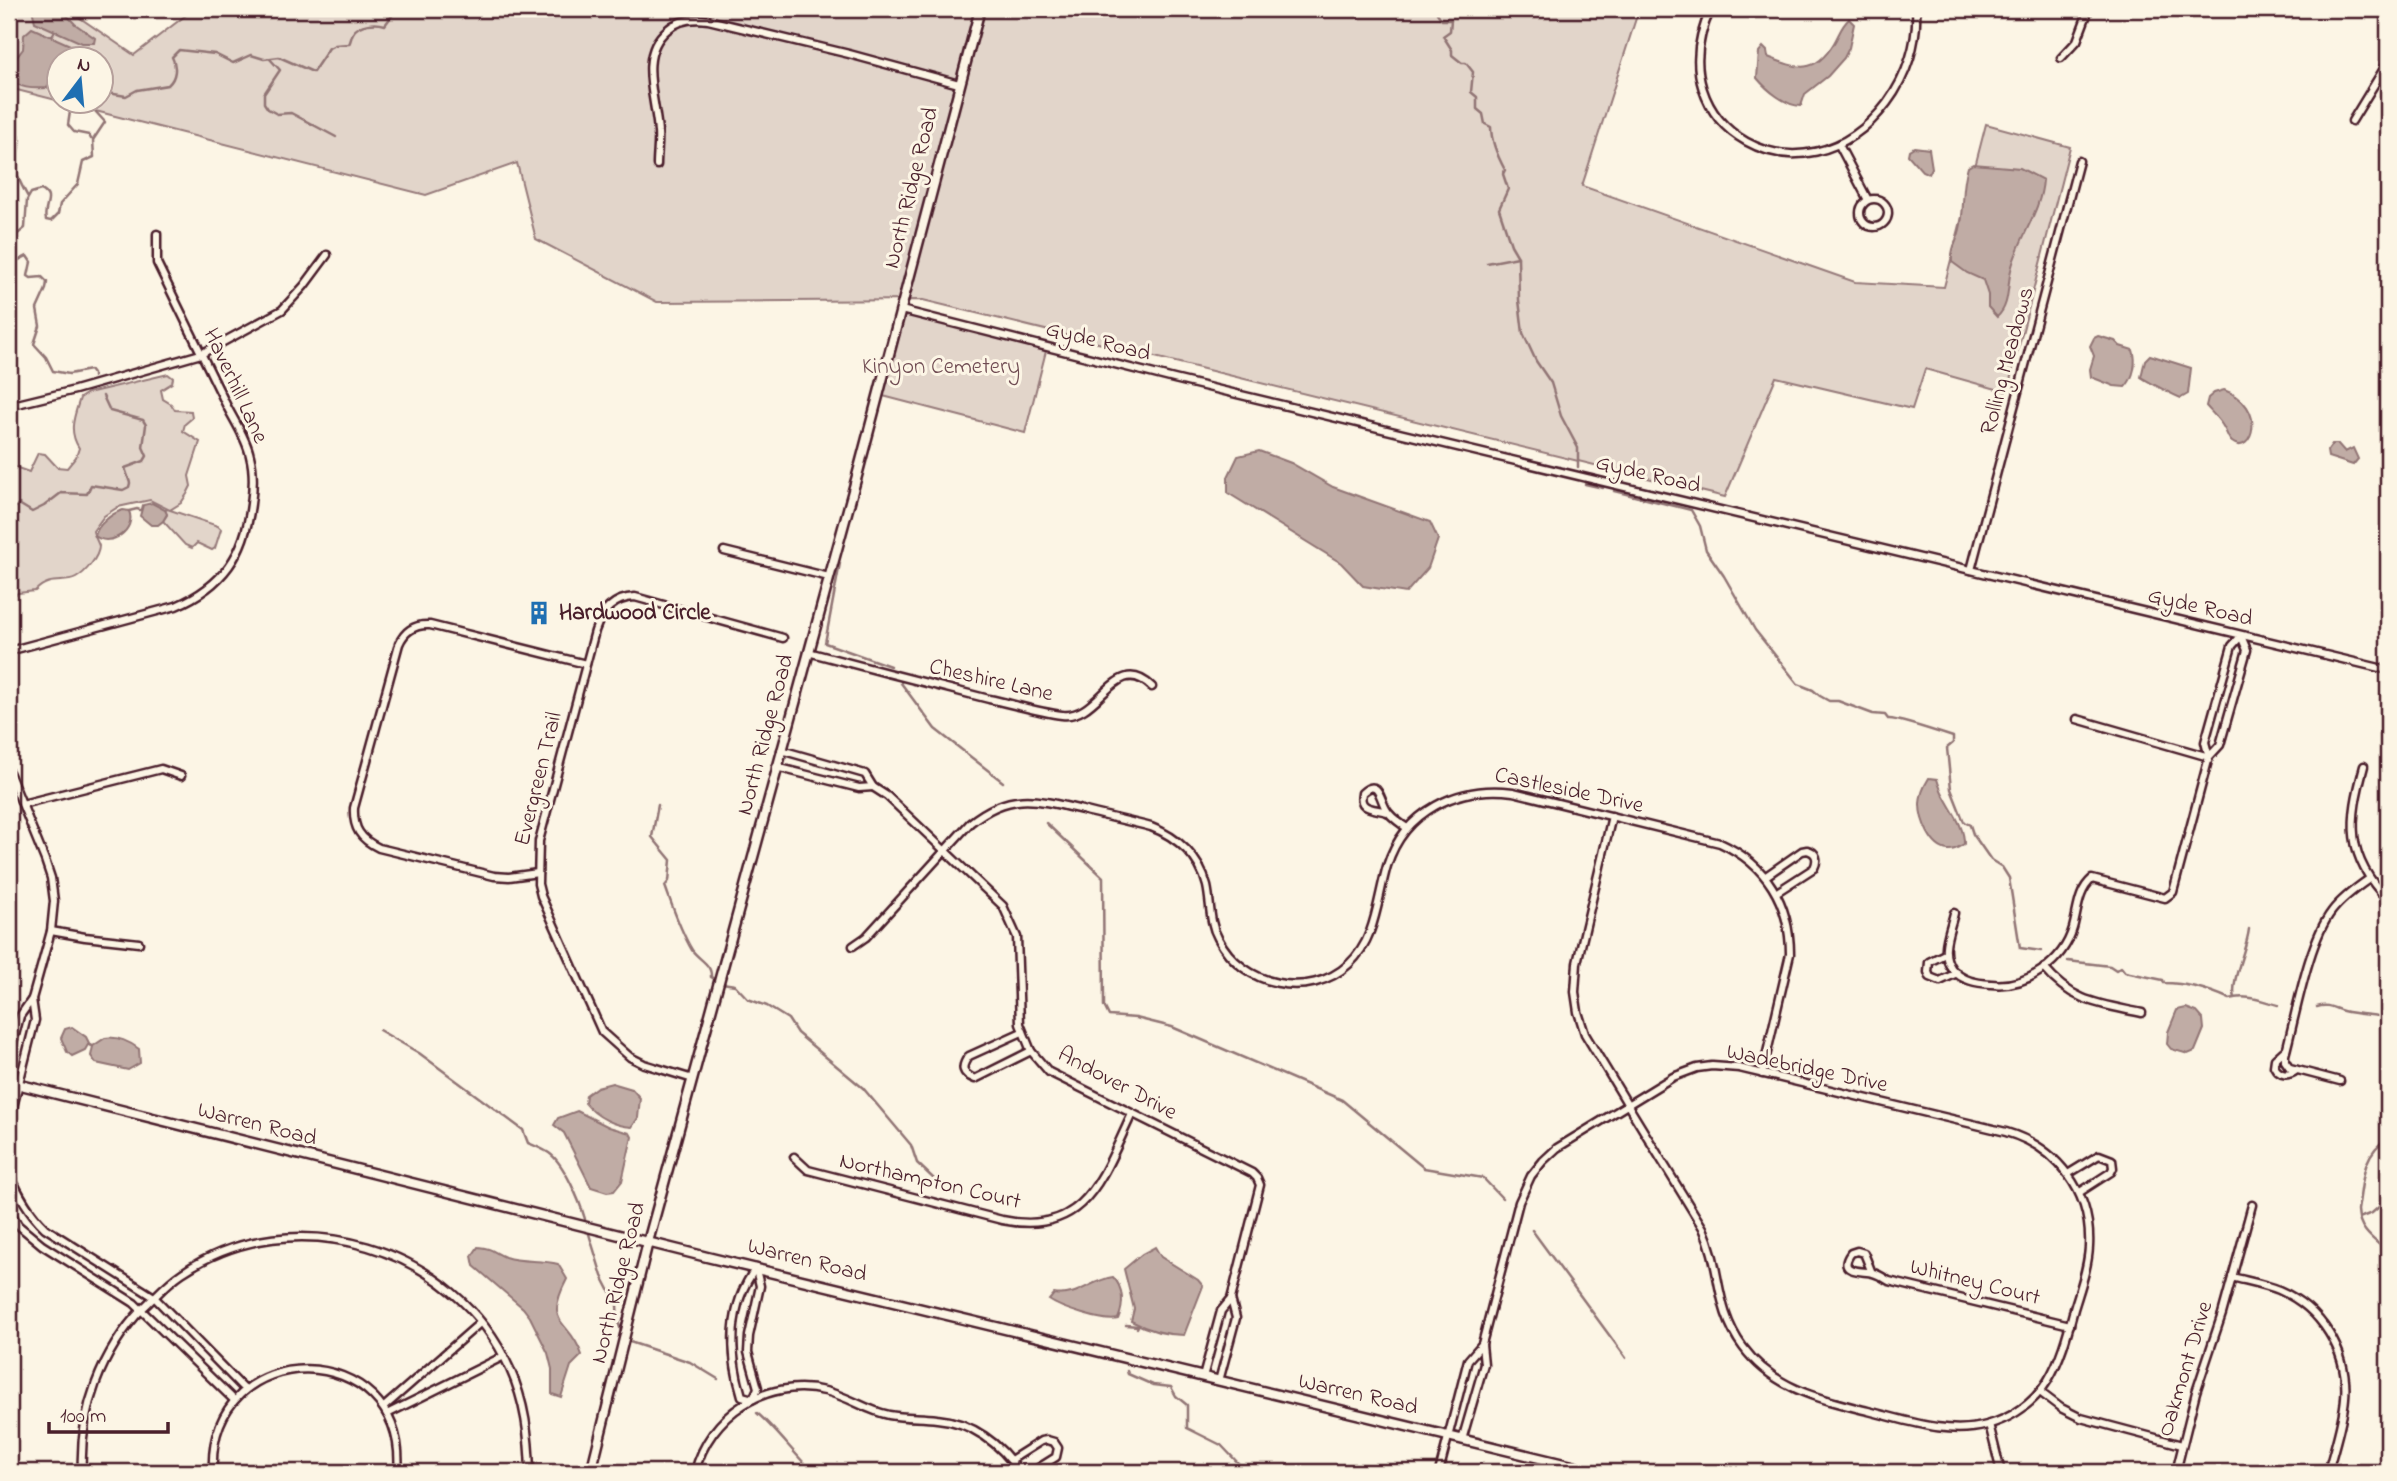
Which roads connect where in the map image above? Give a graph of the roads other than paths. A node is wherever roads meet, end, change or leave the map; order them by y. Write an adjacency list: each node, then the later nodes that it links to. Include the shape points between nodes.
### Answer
1 (980, 9): 7 (street, North Ridge Road)
2 (1710, 9): 9 (street, via 1698,55 1701,85 1711,109 1728,127 1764,150 1785,155 1808,155)
3 (1916, 9): 9 (street, via 1911,56 1897,89 1876,117)
4 (2089, 9): 5 (street, via 2077,41)
5 (2061, 58)
6 (2388, 62): 8 (street)
7 (959, 84): 11 (street, via 708,20 684,20 662,34 651,57); 15 (street, North Ridge Road)
8 (2352, 121)
9 (1839, 145): 12 (street)
10 (2079, 161): 19 (street, Rolling Meadows)
11 (657, 165)
12 (1868, 200): 12 (street, via 1861,208 1862,219 1870,226 1881,225 1888,217 1887,206 1879,199)
13 (157, 234): 16 (street, Haverhill Lane, via 157,263)
14 (327, 255): 16 (street, via 282,310)
15 (901, 310): 19 (street, Gyde Road); 20 (street, North Ridge Road)
16 (201, 354): 17 (street); 23 (street, Haverhill Lane, via 250,456 253,492 248,530 235,559 209,588 176,606)
17 (9, 406)
18 (724, 551): 20 (street)
19 (1971, 570): 21 (street, Gyde Road)
20 (829, 577): 24 (street, North Ridge Road)
21 (2241, 636): 26 (street, Gyde Road); 30 (street, via 2232,646 2205,742); 30 (street, via 2247,650 2220,745)
22 (783, 638): 25 (street, Evergreen Trail, via 625,597 603,612)
23 (9, 651)
24 (808, 652): 27 (street, Cheshire Lane, via 1069,716 1087,709 1124,677 1143,679); 29 (street, North Ridge Road)
25 (586, 664): 41 (street, Evergreen Trail, via 539,841); 41 (street, via 430,625 411,628 399,644 354,808 356,829 379,848 499,877)
26 (2388, 670)
27 (1152, 687)
28 (2077, 719): 30 (street)
29 (781, 750): 31 (street, North Ridge Road); 35 (street, Andover Drive, via 865,774)
30 (2209, 757): 51 (street, via 2173,892 2165,898 2092,879 2084,886 2065,947)
31 (776, 766): 35 (street, via 859,788); 61 (street, North Ridge Road)
32 (2364, 766): 43 (street, via 2353,822 2356,848)
33 (9, 772): 36 (street)
34 (181, 776): 36 (street, via 160,769)
35 (873, 787): 40 (street, Andover Drive)
36 (22, 804): 47 (street, via 51,877)
37 (1387, 812): 37 (street, via 1376,789 1362,793 1360,799 1367,809); 39 (street)
38 (1612, 816): 39 (street, Castleside Drive, via 1513,792 1484,790 1440,803); 42 (street, Castleside Drive, via 1720,843 1746,857); 65 (street, Wadebridge Drive, via 1577,963 1575,992 1585,1034)
39 (1407, 828): 40 (street, Castleside Drive, via 1388,862 1374,920 1360,951 1337,973 1305,985 1267,981 1230,957 1217,938 1200,869 1191,853 1164,832 1028,799 1002,804 979,816)
40 (945, 850): 49 (street, Castleside Drive); 55 (street, Andover Drive, via 1003,906 1012,923 1017,937)
41 (538, 873): 61 (street, Evergreen Trail, via 541,896 602,1032 643,1064)
42 (1766, 876): 44 (street, Castleside Drive); 44 (street, via 1802,851 1815,854 1814,868)
43 (2369, 878): 45 (street); 56 (street, via 2341,901 2324,923)
44 (1777, 892): 60 (street, Castleside Drive, via 1787,920 1790,954)
45 (2388, 900)
46 (1954, 913): 50 (street)
47 (51, 931): 48 (street); 53 (street)
48 (139, 943)
49 (853, 946)
50 (1945, 954): 52 (street); 52 (street, via 1929,962 1930,977 1945,980)
51 (2044, 968): 52 (street, via 2022,980 1996,985); 54 (street, via 2071,995)
52 (1957, 974)
53 (32, 999): 58 (street, via 20,1017); 64 (street, via 35,1020)
54 (2142, 1013)
55 (1022, 1032): 57 (street, Andover Drive); 57 (street, via 969,1056 963,1072 975,1079)
56 (2286, 1049): 59 (street, via 2285,1062); 59 (street, via 2274,1066 2284,1075)
57 (1031, 1051): 66 (street, Andover Drive, via 1058,1078)
58 (9, 1058)
59 (2297, 1070): 62 (street)
60 (1762, 1074): 65 (street, Wadebridge Drive, via 1728,1066 1697,1068); 70 (street, Wadebridge Drive, via 2015,1135 2044,1150)
61 (693, 1079): 74 (street, North Ridge Road)
62 (2340, 1080)
63 (9, 1082): 64 (street, Warren Road)
64 (19, 1084): 67 (street); 74 (street, Warren Road)
65 (1628, 1104): 86 (street, Wadebridge Drive, via 1557,1148 1531,1176 1518,1202); 96 (street, Wadebridge Drive, via 1703,1228 1726,1318 1743,1347 1763,1368 1790,1388 1820,1399 1942,1428)
66 (1132, 1114): 68 (street, Northampton Court, via 1096,1189 1065,1215 1044,1222 1002,1220 808,1171); 81 (street, Andover Drive, via 1257,1178 1260,1185)
67 (9, 1123)
68 (794, 1157)
69 (9, 1172): 75 (street, via 33,1216)
70 (2068, 1174): 71 (street, Wadebridge Drive); 71 (street, via 2099,1155 2112,1160 2111,1172)
71 (2080, 1192): 84 (street, Wadebridge Drive, via 2089,1246)
72 (2252, 1205): 79 (street, Oakmont Drive)
73 (9, 1209): 76 (street, via 18,1225)
74 (648, 1242): 77 (street, Warren Road); 106 (street, North Ridge Road)
75 (87, 1254): 76 (street); 80 (street)
76 (79, 1268): 82 (street)
77 (756, 1268): 89 (street, Warren Road); 93 (street, via 760,1286 748,1352 758,1388); 93 (street, via 744,1284 733,1331 737,1380 742,1396)
78 (1872, 1273): 84 (street, Whitney Court)
79 (2232, 1277): 99 (street, Oakmont Drive); 113 (street, via 2278,1290 2303,1304 2336,1346 2345,1396)
80 (155, 1297): 82 (street); 83 (street, via 183,1272 246,1244 288,1237 331,1238 409,1262 459,1298); 85 (street)
81 (1231, 1299): 89 (street, Andover Drive, via 1222,1311); 90 (street, Andover Drive, via 1236,1318)
82 (142, 1310): 87 (street); 102 (street, via 115,1344 94,1388 84,1427)
83 (481, 1322): 88 (street); 95 (street)
84 (2070, 1325): 92 (street, Wadebridge Drive, via 2059,1363)
85 (195, 1339): 87 (street); 91 (street)
86 (1482, 1345): 97 (street, Wadebridge Drive, via 1468,1360); 98 (street, Wadebridge Drive, via 1484,1364)
87 (182, 1350): 94 (street)
88 (504, 1356): 95 (street); 105 (street, via 523,1406)
89 (1203, 1377): 90 (street, Warren Road)
90 (1219, 1381): 97 (street, Warren Road)
91 (244, 1390): 94 (street); 95 (street, via 276,1373 310,1368 345,1376)
92 (2040, 1392): 96 (street, Wadebridge Drive, via 2017,1412); 99 (street, via 2081,1418)
93 (753, 1399): 100 (street, via 787,1389 824,1390 888,1415 954,1422 987,1437); 107 (street, via 720,1423)
94 (234, 1400): 103 (street, via 217,1432)
95 (385, 1410): 104 (street, via 396,1436)
96 (1989, 1424): 101 (street)
97 (1447, 1436): 98 (street, Warren Road); 110 (street, Wadebridge Drive)
98 (1462, 1440): 111 (street, Warren Road)
99 (2182, 1445): 112 (street, Oakmont Drive)
100 (1011, 1460): 108 (street); 109 (street, via 1041,1441 1055,1442 1056,1457)
101 (2000, 1470)
102 (82, 1472)
103 (213, 1472)
104 (398, 1472)
105 (530, 1472)
106 (591, 1472)
107 (695, 1472)
108 (1019, 1472)
109 (1032, 1472)
110 (1438, 1472)
111 (1597, 1472)
112 (2176, 1472)
113 (2328, 1472)

